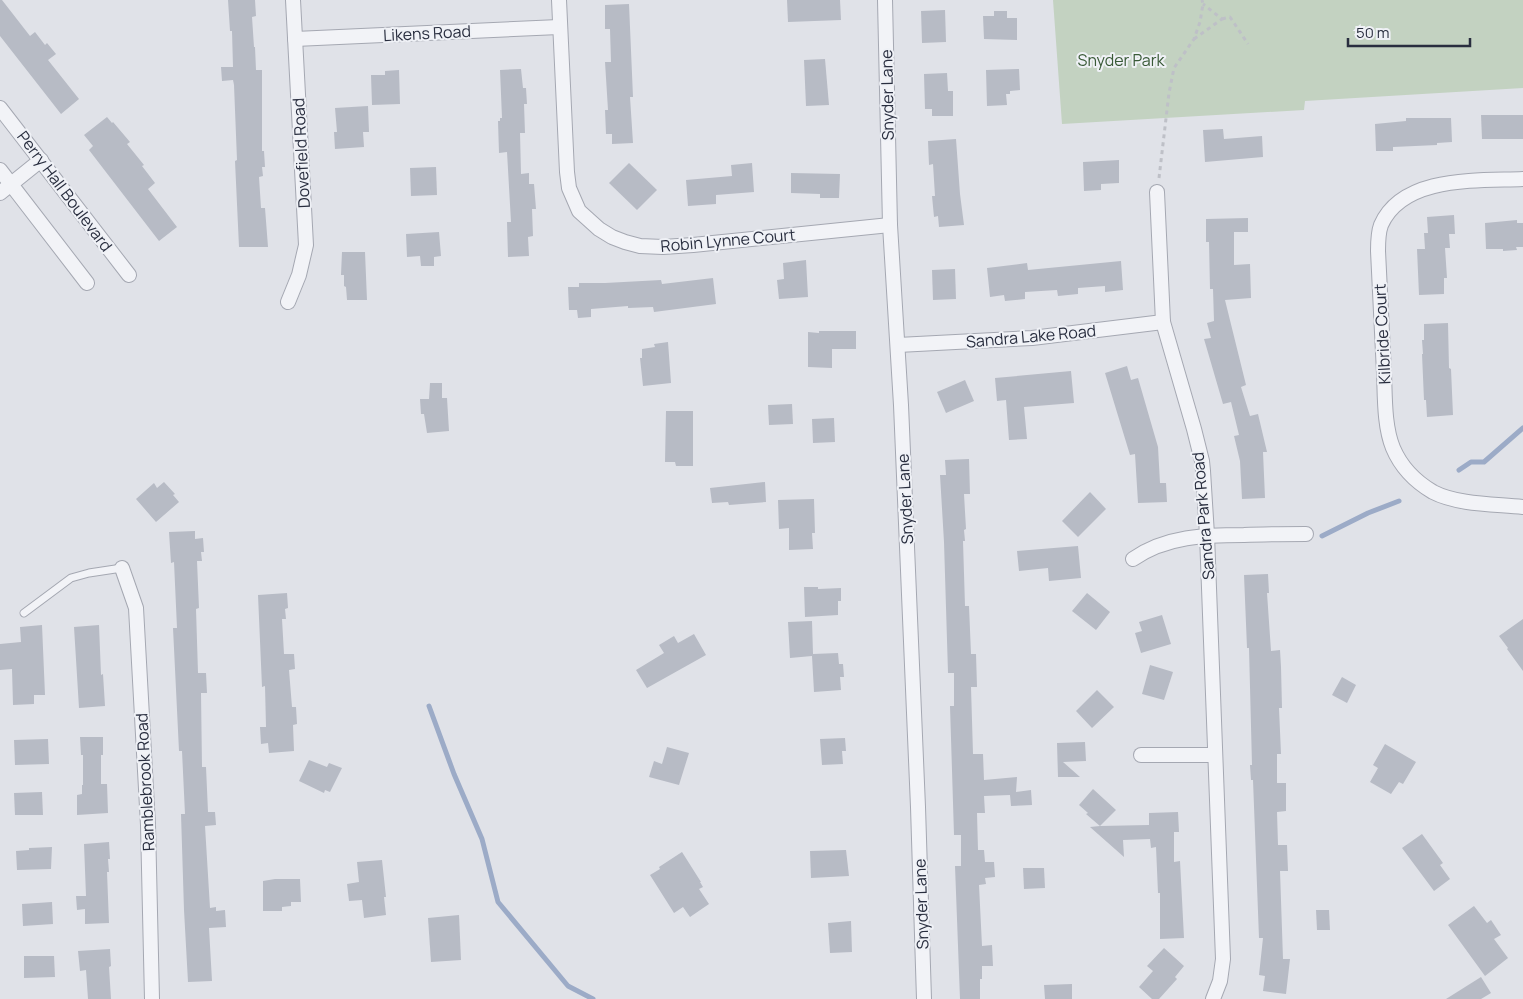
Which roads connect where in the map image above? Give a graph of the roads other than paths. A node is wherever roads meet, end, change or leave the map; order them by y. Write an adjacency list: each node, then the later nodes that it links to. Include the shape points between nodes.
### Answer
1 (293, 0): 5 (street, Dovefield Road)
2 (559, 0): 4 (street, Robin Lynne Court)
3 (885, 0): 12 (street, Snyder Lane)
4 (559, 27): 5 (street, Likens Road); 12 (street, Robin Lynne Court, via 569,188 579,211 612,237 640,246 693,246)
5 (295, 39): 15 (street, Dovefield Road, via 306,245)
6 (0, 108): 7 (street, Perry Hall Boulevard)
7 (41, 160): 10 (street); 13 (street, Perry Hall Boulevard)
8 (0, 170): 10 (street)
9 (1523, 179): 18 (street, Kilbride Court, via 1439,184 1411,194 1395,206 1381,225 1378,251 1386,409 1393,448 1402,466 1433,492 1447,498)
10 (5, 188): 14 (street)
11 (1157, 192): 16 (street, Sandra Park Road)
12 (890, 225): 17 (street, Snyder Lane)
13 (129, 275)
14 (87, 284)
15 (288, 302)
16 (1164, 322): 17 (street, Sandra Lake Road, via 1032,338); 20 (street, Sandra Park Road, via 1202,461)
17 (898, 345): 27 (street, Snyder Lane)
18 (1523, 507)
19 (1306, 534): 20 (street)
20 (1207, 535): 21 (street, via 1168,542); 25 (street, Sandra Park Road)
21 (1133, 559)
22 (122, 568): 23 (lane, via 71,578); 26 (street, Ramblebrook Road, via 136,608 148,825)
23 (24, 613)
24 (1141, 755): 25 (street)
25 (1215, 755): 28 (street, Sandra Park Road, via 1223,959)
26 (152, 999)
27 (924, 999)
28 (1213, 999)

